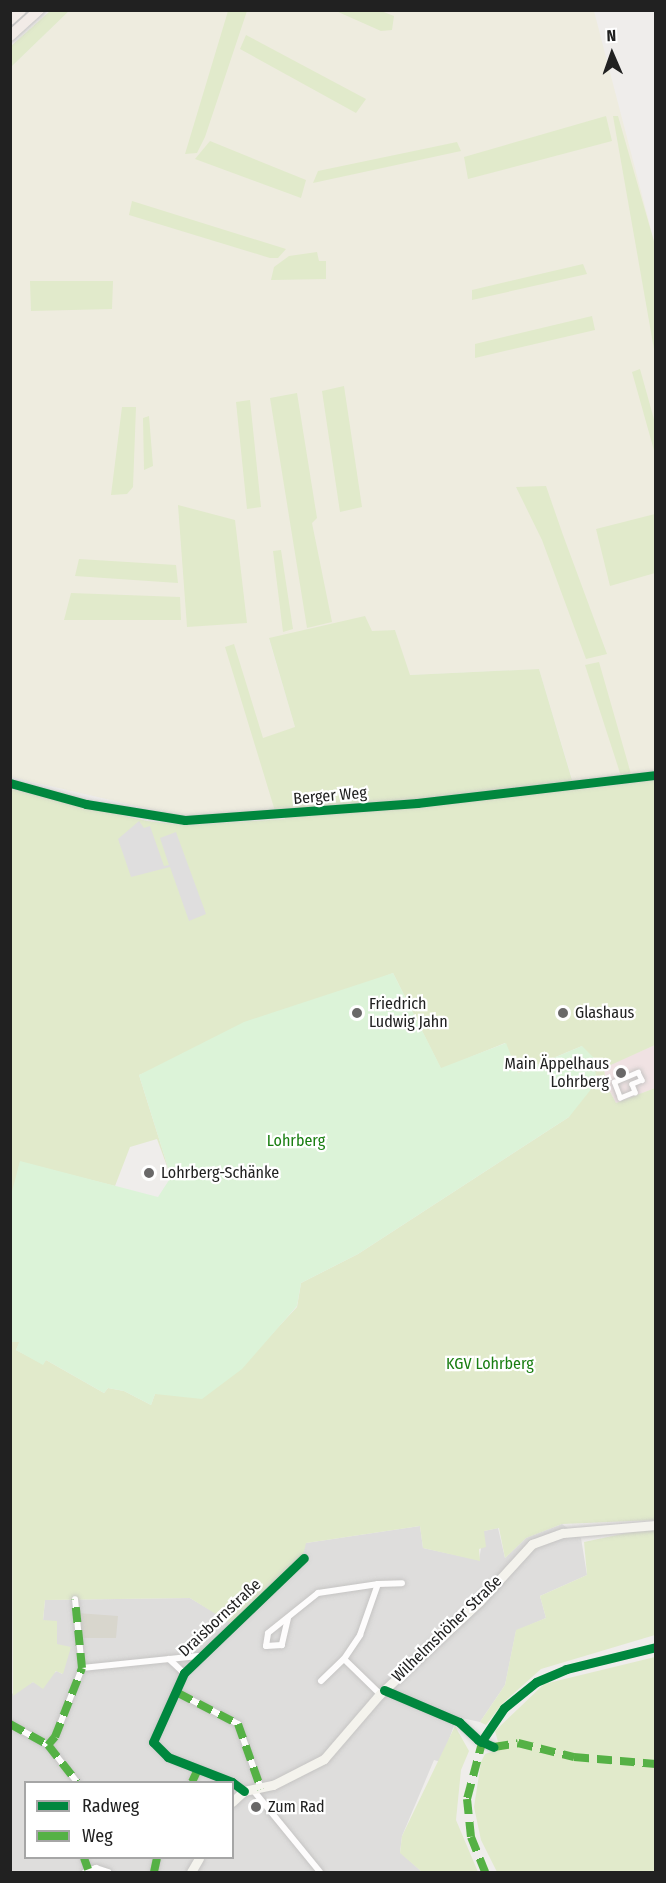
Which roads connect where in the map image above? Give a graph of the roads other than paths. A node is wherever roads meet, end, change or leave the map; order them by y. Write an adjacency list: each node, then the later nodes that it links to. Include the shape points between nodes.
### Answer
1 (21, 10): 3 (main road)
2 (39, 10): 4 (main road)
3 (10, 20)
4 (10, 36)
5 (656, 775): 6 (street, Berger Weg, via 417,803 185,820 86,804)
6 (10, 783)
7 (620, 1098): 7 (street, via 635,1092 632,1084 642,1080 638,1072 614,1082)
8 (656, 1524): 20 (main road, Wilhelmshöher Straße, via 563,1533 532,1544 479,1602)
9 (304, 1558): 14 (street, Draisbornstraße)
10 (402, 1583): 11 (street)
11 (378, 1584): 13 (street, via 324,1590); 16 (street, via 360,1635)
12 (75, 1599): 17 (street)
13 (288, 1618): 13 (street, via 267,1633 266,1646 282,1645)
14 (198, 1656): 15 (street); 18 (street, Draisbornstraße)
15 (169, 1659): 17 (street); 18 (street)
16 (344, 1659): 19 (street); 20 (street)
17 (82, 1668): 23 (street, via 55,1737)
18 (184, 1673): 21 (street, Draisbornstraße)
19 (321, 1681)
20 (382, 1692): 24 (street, via 459,1722 478,1740); 30 (main road, Wilhelmshöher Straße, via 324,1759)
21 (178, 1693): 25 (street, Draisbornstraße, via 153,1745 159,1752); 30 (street, via 238,1724)
22 (10, 1724): 23 (street)
23 (48, 1745): 26 (street)
24 (494, 1747)
25 (198, 1769): 27 (street); 28 (street, Draisbornstraße)
26 (78, 1781)
27 (192, 1781)
28 (229, 1781)
29 (234, 1783): 30 (street, Draisbornstraße)
30 (253, 1790): 31 (main road, Wilhelmshöher Straße); 34 (street)
31 (234, 1801)
32 (87, 1871): 33 (street)
33 (108, 1872)
34 (320, 1872)

